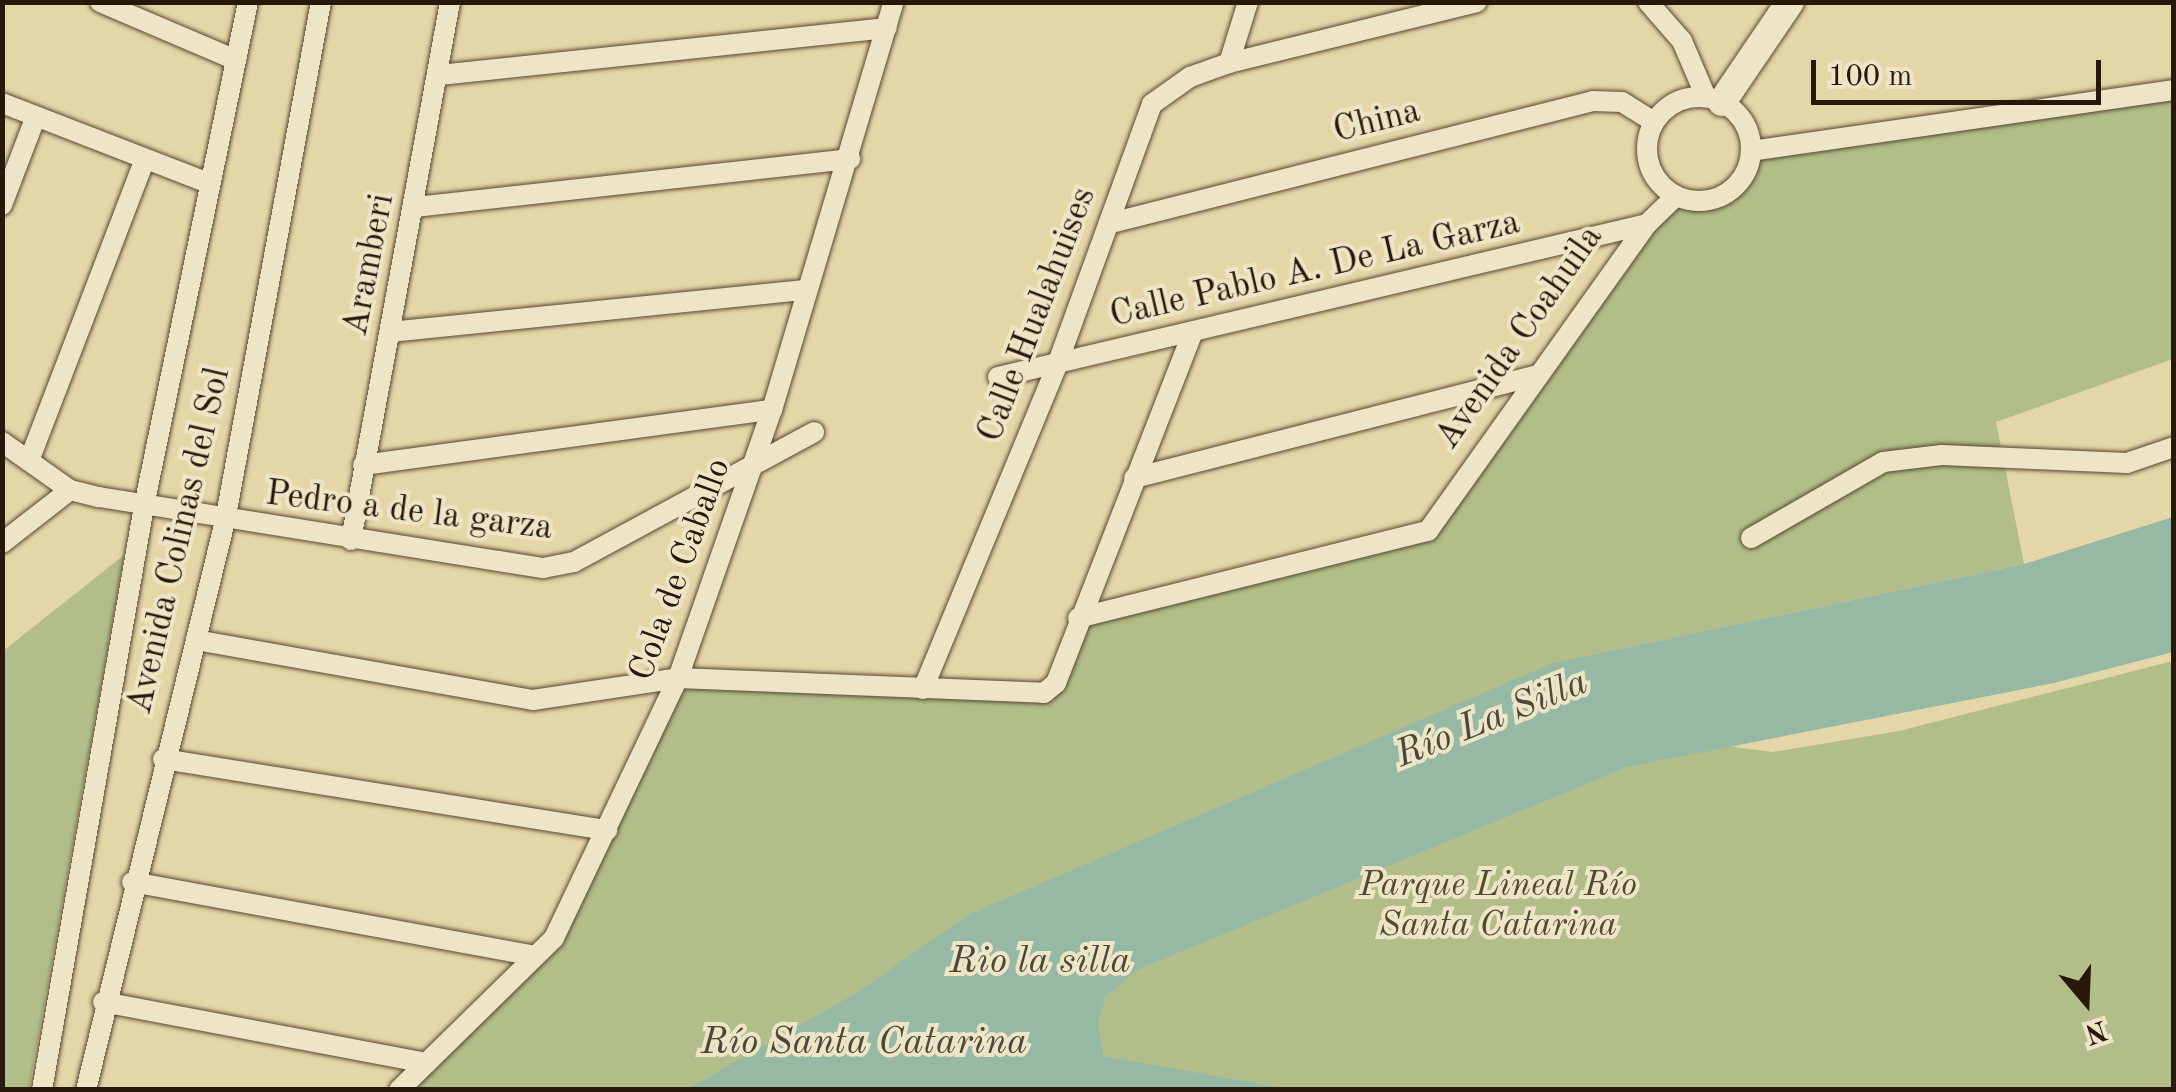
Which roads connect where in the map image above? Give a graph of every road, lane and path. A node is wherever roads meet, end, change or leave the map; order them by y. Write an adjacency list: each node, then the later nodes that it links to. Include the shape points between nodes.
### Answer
1 (248, 2): 11 (street, Avenida Colinas del Sol)
2 (322, 2): 44 (street, Avenida Colinas del Sol)
3 (450, 2): 13 (street, Aramberi)
4 (894, 2): 10 (street, Cola de Caballo)
5 (1248, 2): 12 (street)
6 (1477, 2): 12 (street, Calle Hualahuises)
7 (1648, 2): 15 (street, via 1682,41)
8 (1792, 3): 15 (street)
9 (113, 5): 11 (street)
10 (886, 28): 13 (street); 20 (street, Cola de Caballo)
11 (236, 60): 22 (street, Avenida Colinas del Sol)
12 (1229, 64): 26 (street, Calle Hualahuises, via 1190,77 1152,104)
13 (440, 74): 25 (street, Aramberi)
14 (2174, 90): 19 (street)
15 (1714, 100): 18 (street, via 1673,103); 19 (street, via 1746,126)
16 (2, 103): 17 (street)
17 (36, 116): 21 (street); 24 (street)
18 (1654, 122): 23 (street, via 1648,159 1655,177); 26 (street, China, via 1622,102 1594,101)
19 (1750, 151): 23 (street, via 1729,190 1703,200)
20 (850, 159): 25 (street); 28 (street, Cola de Caballo)
21 (144, 161): 22 (street); 38 (street)
22 (208, 184): 43 (street, Avenida Colinas del Sol)
23 (1676, 196): 27 (street, Avenida Coahuila)
24 (2, 205)
25 (415, 207): 29 (street, Aramberi)
26 (1111, 222): 31 (street, Calle Hualahuises)
27 (1647, 224): 30 (street, Calle Pablo A. De La Garza); 32 (street, Avenida Coahuila)
28 (805, 290): 29 (street); 34 (street, Cola de Caballo)
29 (390, 332): 40 (street, Aramberi)
30 (1192, 334): 31 (street, Calle Pablo A. De La Garza); 41 (street)
31 (1056, 365): 33 (street, Calle Pablo A. De La Garza); 51 (street, Calle Hualahuises)
32 (1537, 375): 41 (street); 48 (street, Avenida Coahuila, via 1431,528)
33 (998, 376)
34 (772, 410): 39 (street, Cola de Caballo); 40 (street)
35 (814, 432): 39 (street, Pedro a de la garza)
36 (2, 442): 38 (street)
37 (2174, 448): 45 (street, via 2128,463 1942,455 1883,462)
38 (28, 461): 42 (street)
39 (755, 463): 46 (street, Pedro a de la garza, via 555,567); 50 (street, Cola de Caballo)
40 (363, 465): 46 (street, Aramberi)
41 (1134, 478): 48 (street)
42 (70, 490): 43 (street, Pedro a de la garza); 47 (street)
43 (144, 506): 44 (street, Pedro a de la garza); 58 (street, Avenida Colinas del Sol)
44 (225, 521): 46 (street, Pedro a de la garza); 49 (street, Avenida Colinas del Sol)
45 (1751, 538)
46 (352, 540)
47 (2, 543)
48 (1078, 618): 51 (street, via 1049,691)
49 (196, 640): 50 (street, via 533,700); 52 (street, Avenida Colinas del Sol)
50 (678, 678): 51 (street); 53 (street, Cola de Caballo)
51 (923, 689)
52 (163, 759): 53 (street); 54 (street, Avenida Colinas del Sol)
53 (607, 830): 55 (street, Cola de Caballo, via 568,915)
54 (132, 882): 55 (street); 56 (street, Avenida Colinas del Sol)
55 (534, 956): 57 (street, Cola de Caballo)
56 (103, 1002): 57 (street); 59 (street, Avenida Colinas del Sol)
57 (426, 1063): 60 (street, Cola de Caballo)
58 (42, 1090)
59 (86, 1090)
60 (399, 1090)

